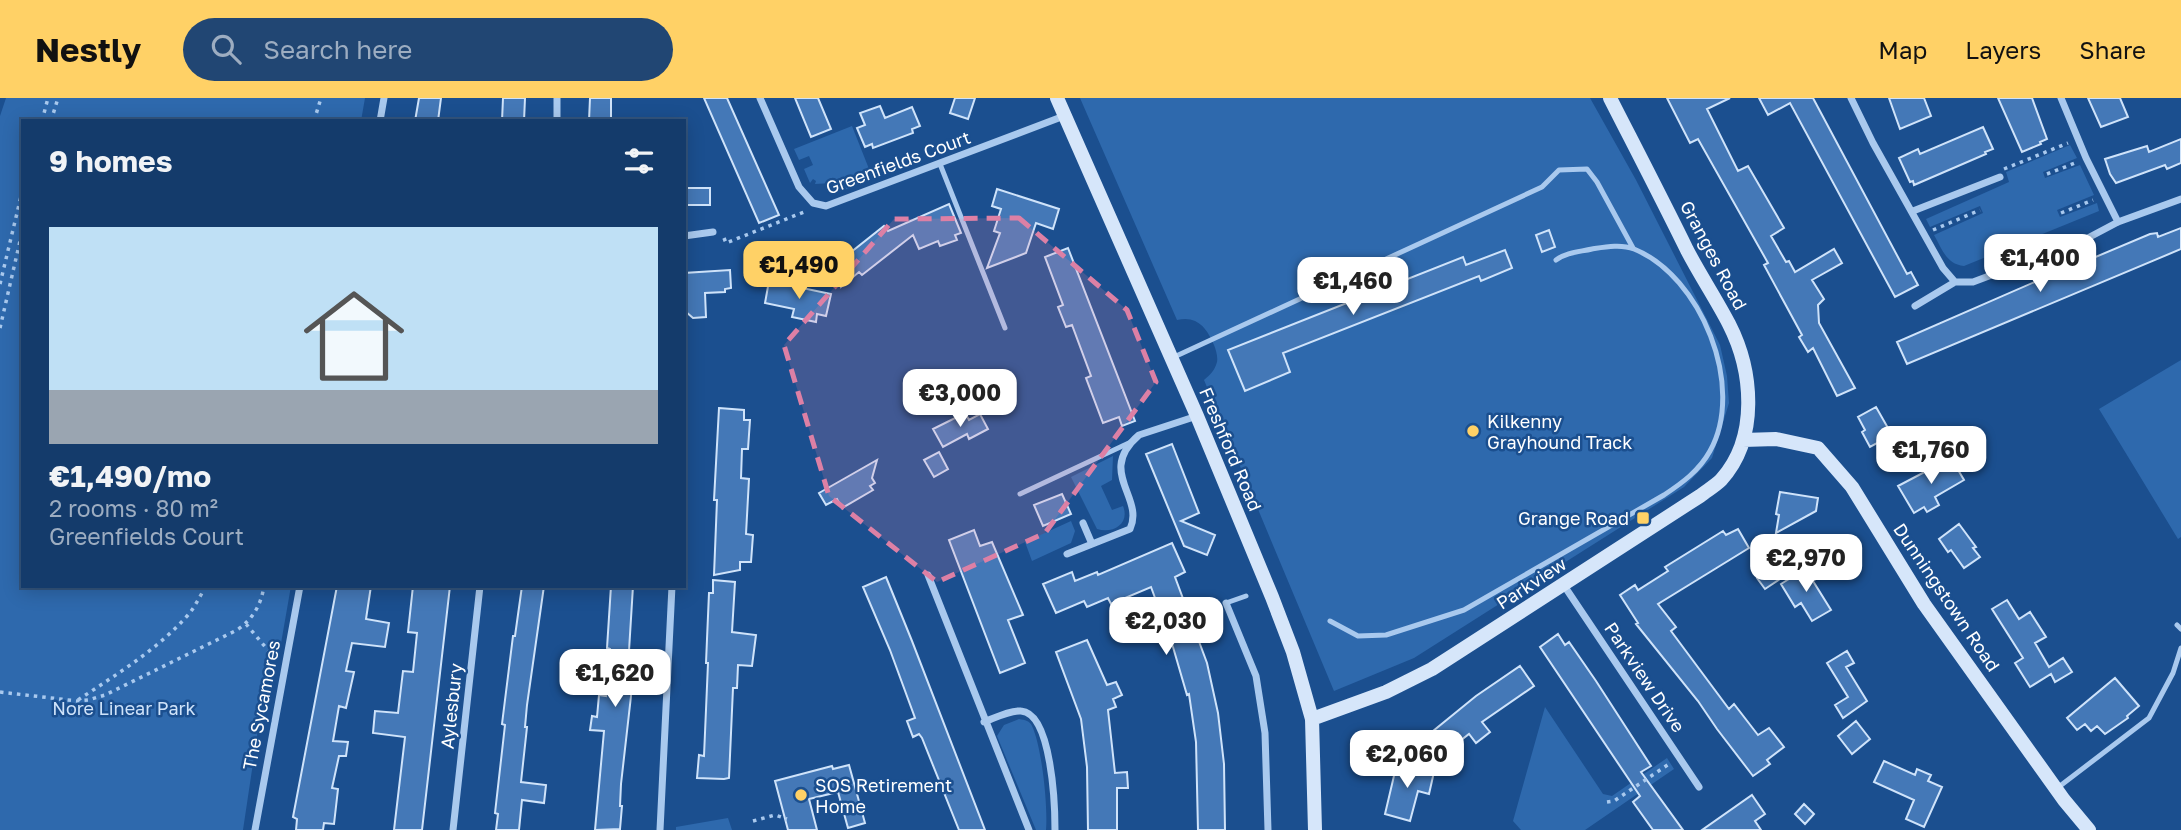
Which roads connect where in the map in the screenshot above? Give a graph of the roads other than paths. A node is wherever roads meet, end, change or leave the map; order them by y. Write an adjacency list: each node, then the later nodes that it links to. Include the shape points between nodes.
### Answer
1 (384, 98): 9 (street)
2 (557, 98): 10 (street)
3 (760, 98): 11 (street, Greenfields Court, via 799,187 813,203 826,206)
4 (1057, 98): 8 (street, Freshford Road)
5 (1610, 98): 25 (street, Granges Road, via 1730,326 1748,390)
6 (1851, 98): 14 (street)
7 (2061, 98): 15 (street)
8 (1065, 116): 11 (street, Greenfields Court); 23 (street, Freshford Road)
9 (380, 119)
10 (557, 119)
11 (940, 163): 22 (lane)
12 (2000, 177): 14 (street)
13 (2181, 199): 15 (street)
14 (1913, 211): 20 (street)
15 (2118, 222): 20 (street, via 2084,240 1973,282)
16 (713, 232): 17 (street)
17 (686, 236)
18 (1633, 248): 19 (lane, via 1611,246 1565,254); 23 (lane, via 1587,169 1559,170 1542,187); 38 (lane, via 1658,263 1684,288 1720,365 1724,405 1712,449 1704,460 1688,479 1664,495 1464,610 1386,635 1358,636)
19 (1556, 260)
20 (1955, 282): 21 (street)
21 (1915, 306)
22 (1005, 328)
23 (1171, 359): 24 (street, Freshford Road)
24 (1198, 416): 26 (street, via 1139,435); 40 (street, Freshford Road, via 1293,652)
25 (1743, 440): 32 (street, Parkview, via 1720,480 1700,496); 43 (street, Dunningstown Road, via 1776,439 1818,448 1852,487 1924,604)
26 (1131, 442): 27 (lane); 29 (street, via 1121,463 1121,478 1134,521 1130,528)
27 (1020, 494)
28 (1083, 523): 29 (street)
29 (1092, 544): 30 (street)
30 (1068, 554)
31 (928, 575): 41 (street)
32 (1563, 584): 40 (street, Parkview, via 1432,669 1387,692); 42 (street, Parkview Drive)
33 (300, 588): 44 (street, The Sycamores)
34 (480, 588): 45 (street, Aylesbury)
35 (672, 588): 46 (street)
36 (1246, 596): 37 (lane)
37 (1226, 603): 49 (street, via 1256,676 1265,733)
38 (1330, 621)
39 (2181, 648): 43 (lane, via 2149,718)
40 (1312, 719): 50 (street, Freshford Road)
41 (984, 722): 47 (street); 48 (street, via 1019,710 1037,721 1049,755)
42 (1699, 787)
43 (2056, 789): 51 (street, Dunningstown Road)
44 (255, 830)
45 (453, 830)
46 (660, 830)
47 (1029, 830)
48 (1055, 830)
49 (1268, 830)
50 (1315, 830)
51 (2089, 830)

